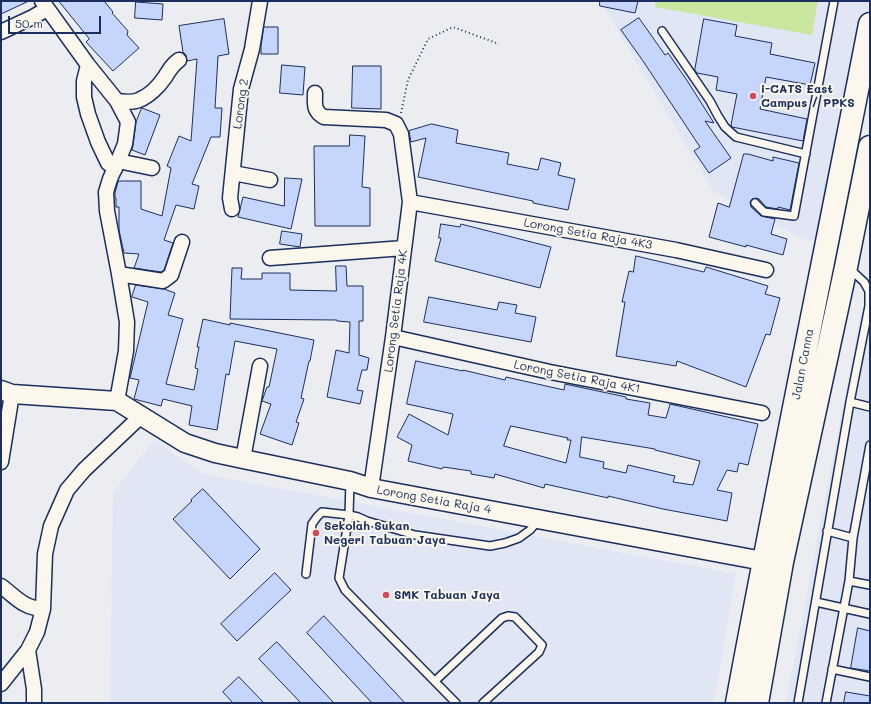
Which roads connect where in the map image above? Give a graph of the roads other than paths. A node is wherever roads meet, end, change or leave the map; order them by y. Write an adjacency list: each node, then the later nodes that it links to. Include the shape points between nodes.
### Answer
1 (260, 1): 15 (street, Lorong 2, via 252,49 240,89)
2 (834, 1): 12 (lane)
3 (44, 5): 6 (street, via 33,17); 8 (street)
4 (870, 24): 43 (highway, Jalan Canna)
5 (662, 31): 12 (lane, via 725,127 736,137)
6 (1, 32)
7 (179, 60): 10 (street, via 153,91 139,100)
8 (88, 64): 10 (street); 13 (street, via 84,97 88,114 108,163)
9 (315, 93): 17 (street, Lorong Setia Raja 4K, via 316,108 324,117 386,120 396,124 401,134)
10 (117, 101): 13 (street, via 128,122 125,144)
11 (870, 147): 23 (highway, Jalan Canna)
12 (806, 154): 18 (lane, via 794,216 764,212)
13 (117, 165): 14 (street); 25 (street, via 106,192)
14 (152, 168)
15 (233, 173): 16 (street); 19 (street, Lorong 2, via 230,198)
16 (270, 180)
17 (410, 202): 21 (street, Lorong Setia Raja 4K); 24 (street, Lorong Setia Raja 4K3, via 676,250)
18 (755, 203)
19 (232, 209)
20 (182, 242): 25 (street, via 171,275 164,281)
21 (404, 248): 22 (street); 26 (street, Lorong Setia Raja 4K)
22 (270, 258)
23 (846, 267): 30 (lane, via 864,282 869,291 869,306); 61 (highway, Jalan Canna, via 784,554)
24 (766, 270)
25 (119, 274): 29 (street, via 127,322 126,351)
26 (393, 337): 32 (street, Lorong Setia Raja 4K1, via 550,372); 38 (street, Lorong Setia Raja 4K)
27 (260, 366): 35 (street)
28 (7, 392): 29 (street); 36 (street)
29 (117, 401): 33 (street, Lorong Setia Raja 4)
30 (850, 402): 31 (lane); 41 (lane)
31 (870, 407)
32 (762, 413)
33 (141, 416): 35 (street, Lorong Setia Raja 4, via 186,443); 49 (street, via 84,470 67,490 51,526 45,554)
34 (870, 445): 42 (lane)
35 (242, 459): 37 (street, Lorong Setia Raja 4)
36 (1, 462)
37 (350, 481): 38 (street, Lorong Setia Raja 4); 39 (lane)
38 (372, 488): 40 (street, Lorong Setia Raja 4)
39 (349, 515): 40 (lane, via 415,535 490,546 519,538); 44 (lane, via 322,512 317,517 312,524); 55 (lane, via 339,578 345,590)
40 (539, 519): 43 (street, Lorong Setia Raja 4)
41 (828, 531): 42 (lane); 48 (lane)
42 (853, 538): 45 (lane)
43 (763, 561): 60 (highway, Jalan Canna)
44 (306, 574)
45 (849, 581): 46 (lane); 50 (lane)
46 (870, 585)
47 (1, 586): 49 (street, via 21,602)
48 (816, 602): 50 (lane); 62 (lane)
49 (43, 609): 52 (street, via 37,632)
50 (844, 609): 51 (lane); 53 (lane)
51 (870, 614)
52 (28, 650): 56 (street); 57 (street)
53 (832, 669): 54 (lane); 63 (lane)
54 (870, 677)
55 (435, 681): 58 (lane); 59 (lane, via 502,618 515,617 542,645 539,652)
56 (1, 684)
57 (34, 703)
58 (456, 703)
59 (483, 703)
60 (737, 703)
61 (756, 703)
62 (798, 703)
63 (826, 703)

